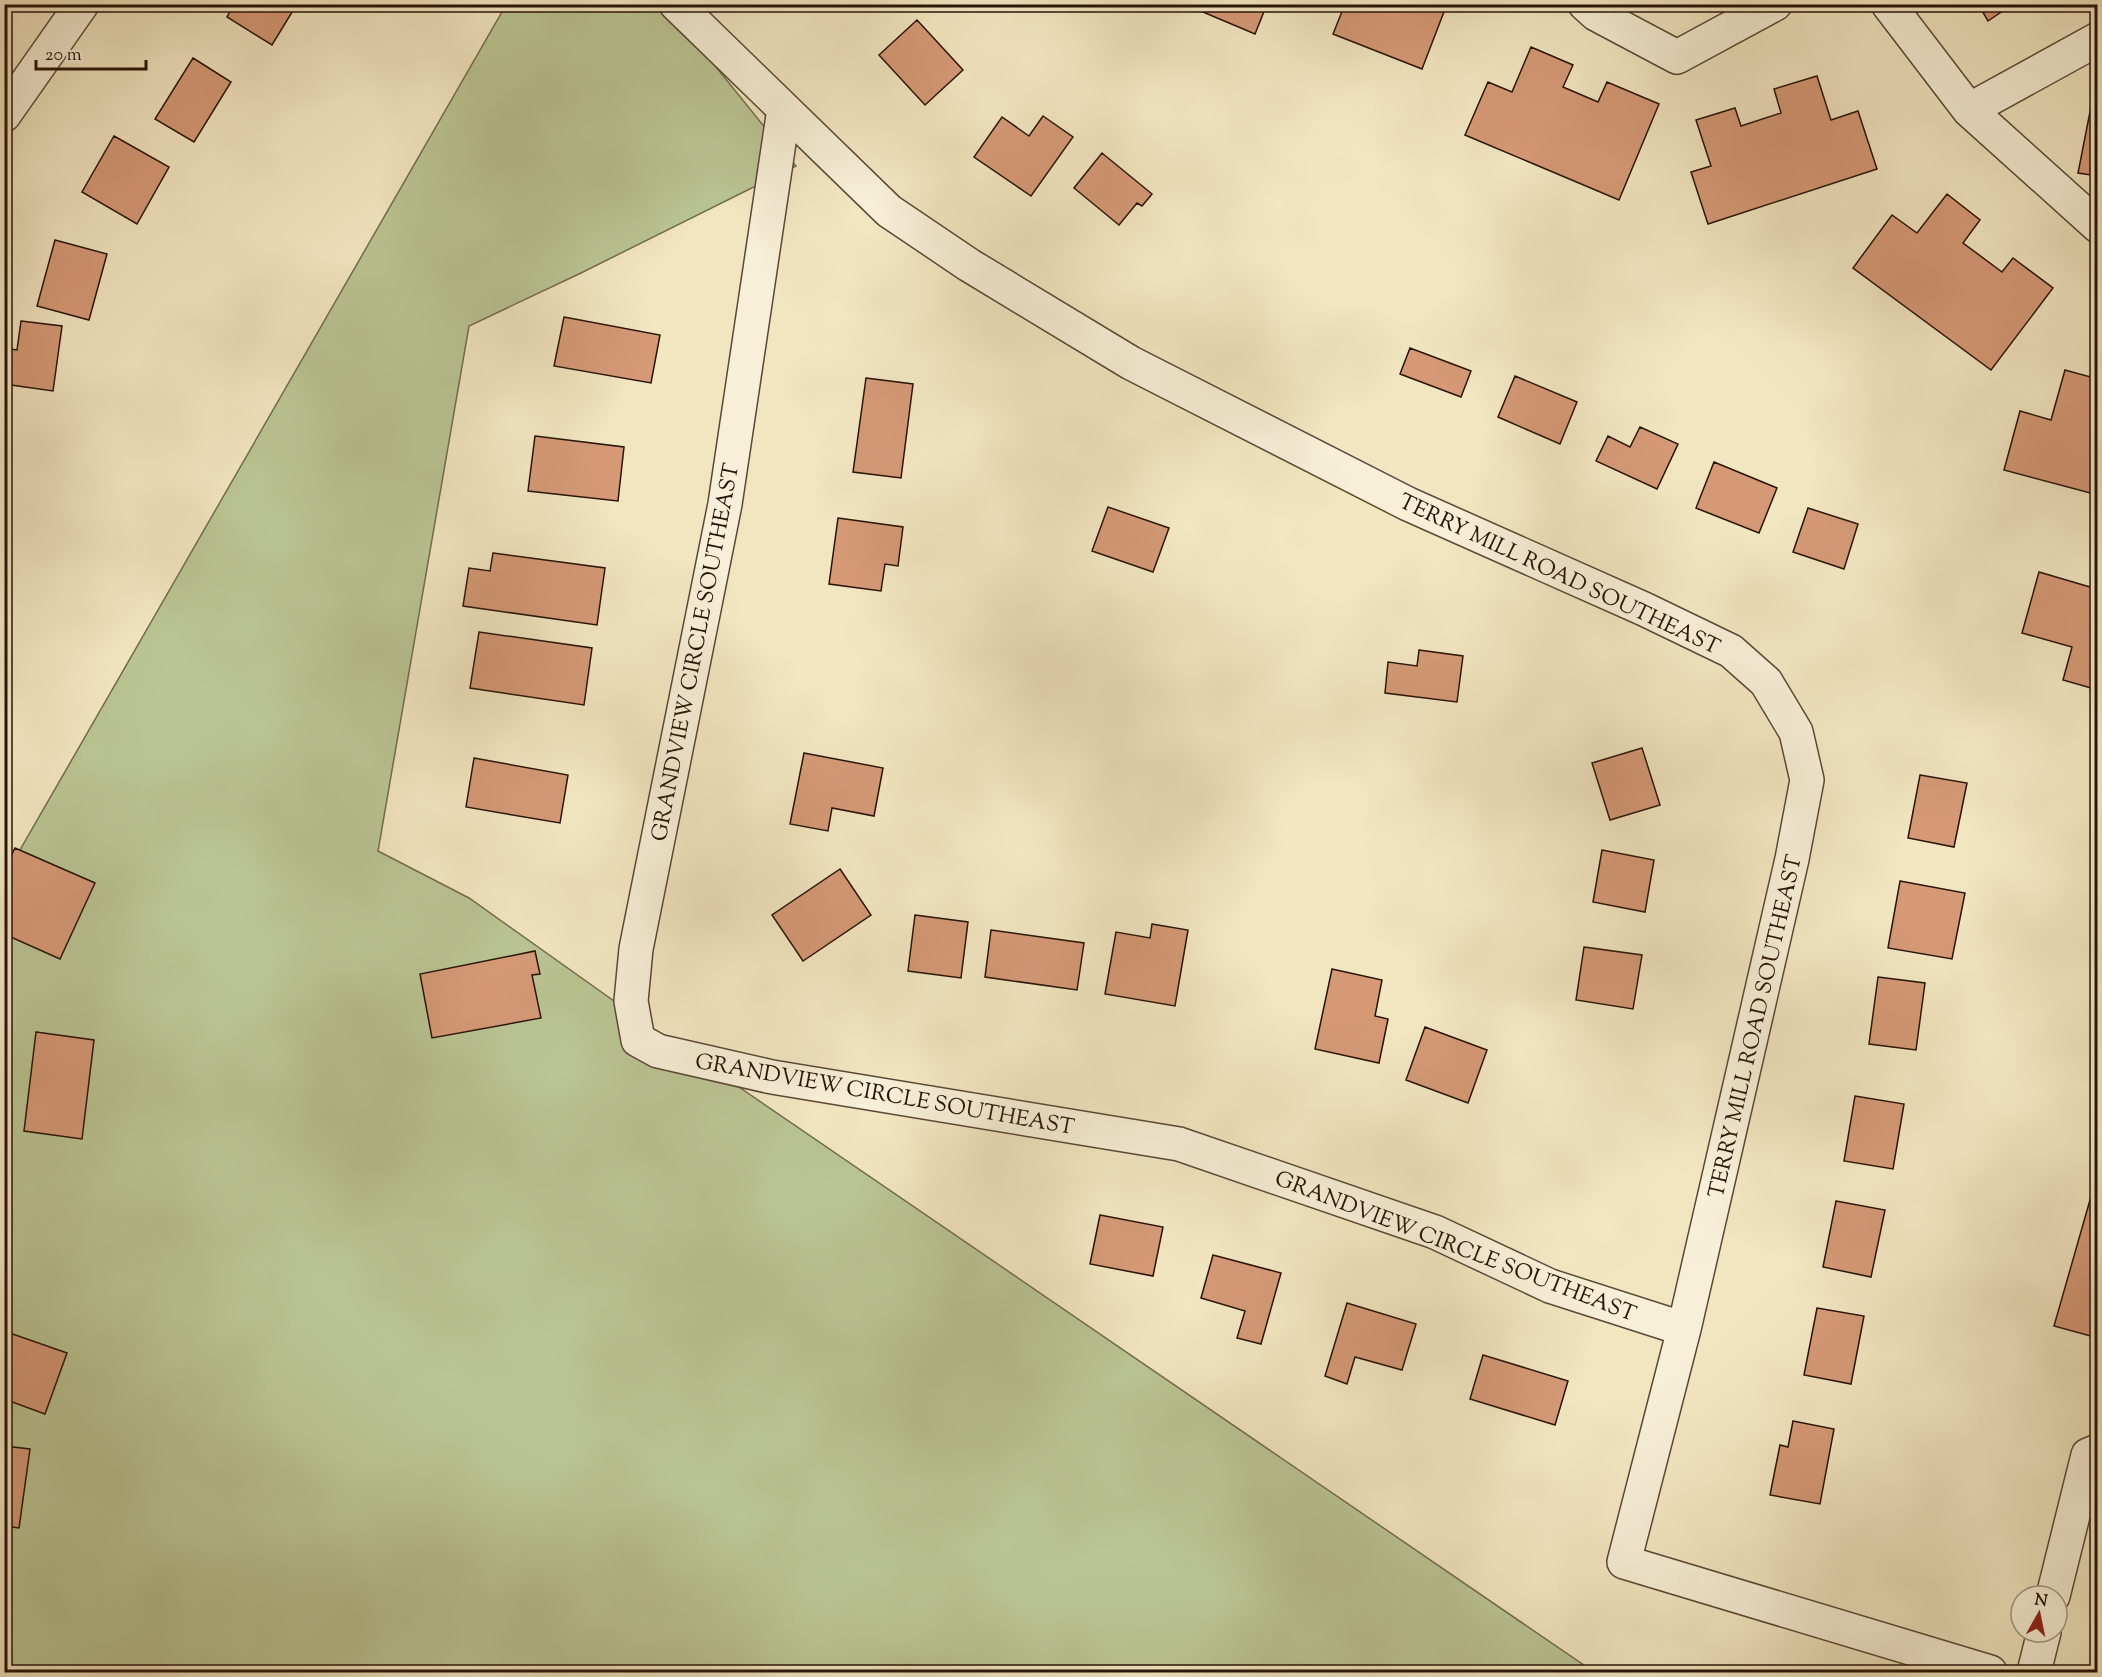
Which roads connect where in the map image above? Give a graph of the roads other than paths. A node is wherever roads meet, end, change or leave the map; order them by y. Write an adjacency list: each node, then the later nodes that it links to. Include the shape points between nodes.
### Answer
1 (82, 4): 7 (street)
2 (676, 4): 8 (street, TERRY MILL ROAD SOUTHEAST)
3 (1585, 4): 4 (street, via 1596,14 1677,57)
4 (1775, 4)
5 (1888, 4): 9 (street)
6 (2097, 39): 9 (street)
7 (15, 77): 10 (street)
8 (784, 109): 12 (street, TERRY MILL ROAD SOUTHEAST, via 889,211 969,265 1131,363 1408,504 1731,651 1766,682 1796,732 1806,780 1792,859); 12 (street, GRANDVIEW CIRCLE SOUTHEAST, via 725,504 636,949 631,1001 638,1040 658,1051 772,1077 1179,1144 1435,1232 1550,1286)
9 (1969, 110): 11 (street)
10 (4, 115)
11 (2097, 226)
12 (1684, 1329): 16 (street, TERRY MILL ROAD SOUTHEAST, via 1624,1562)
13 (2097, 1450): 14 (street, via 2088,1455)
14 (2056, 1584)
15 (2041, 1644): 17 (street)
16 (1990, 1672)
17 (2034, 1672)

